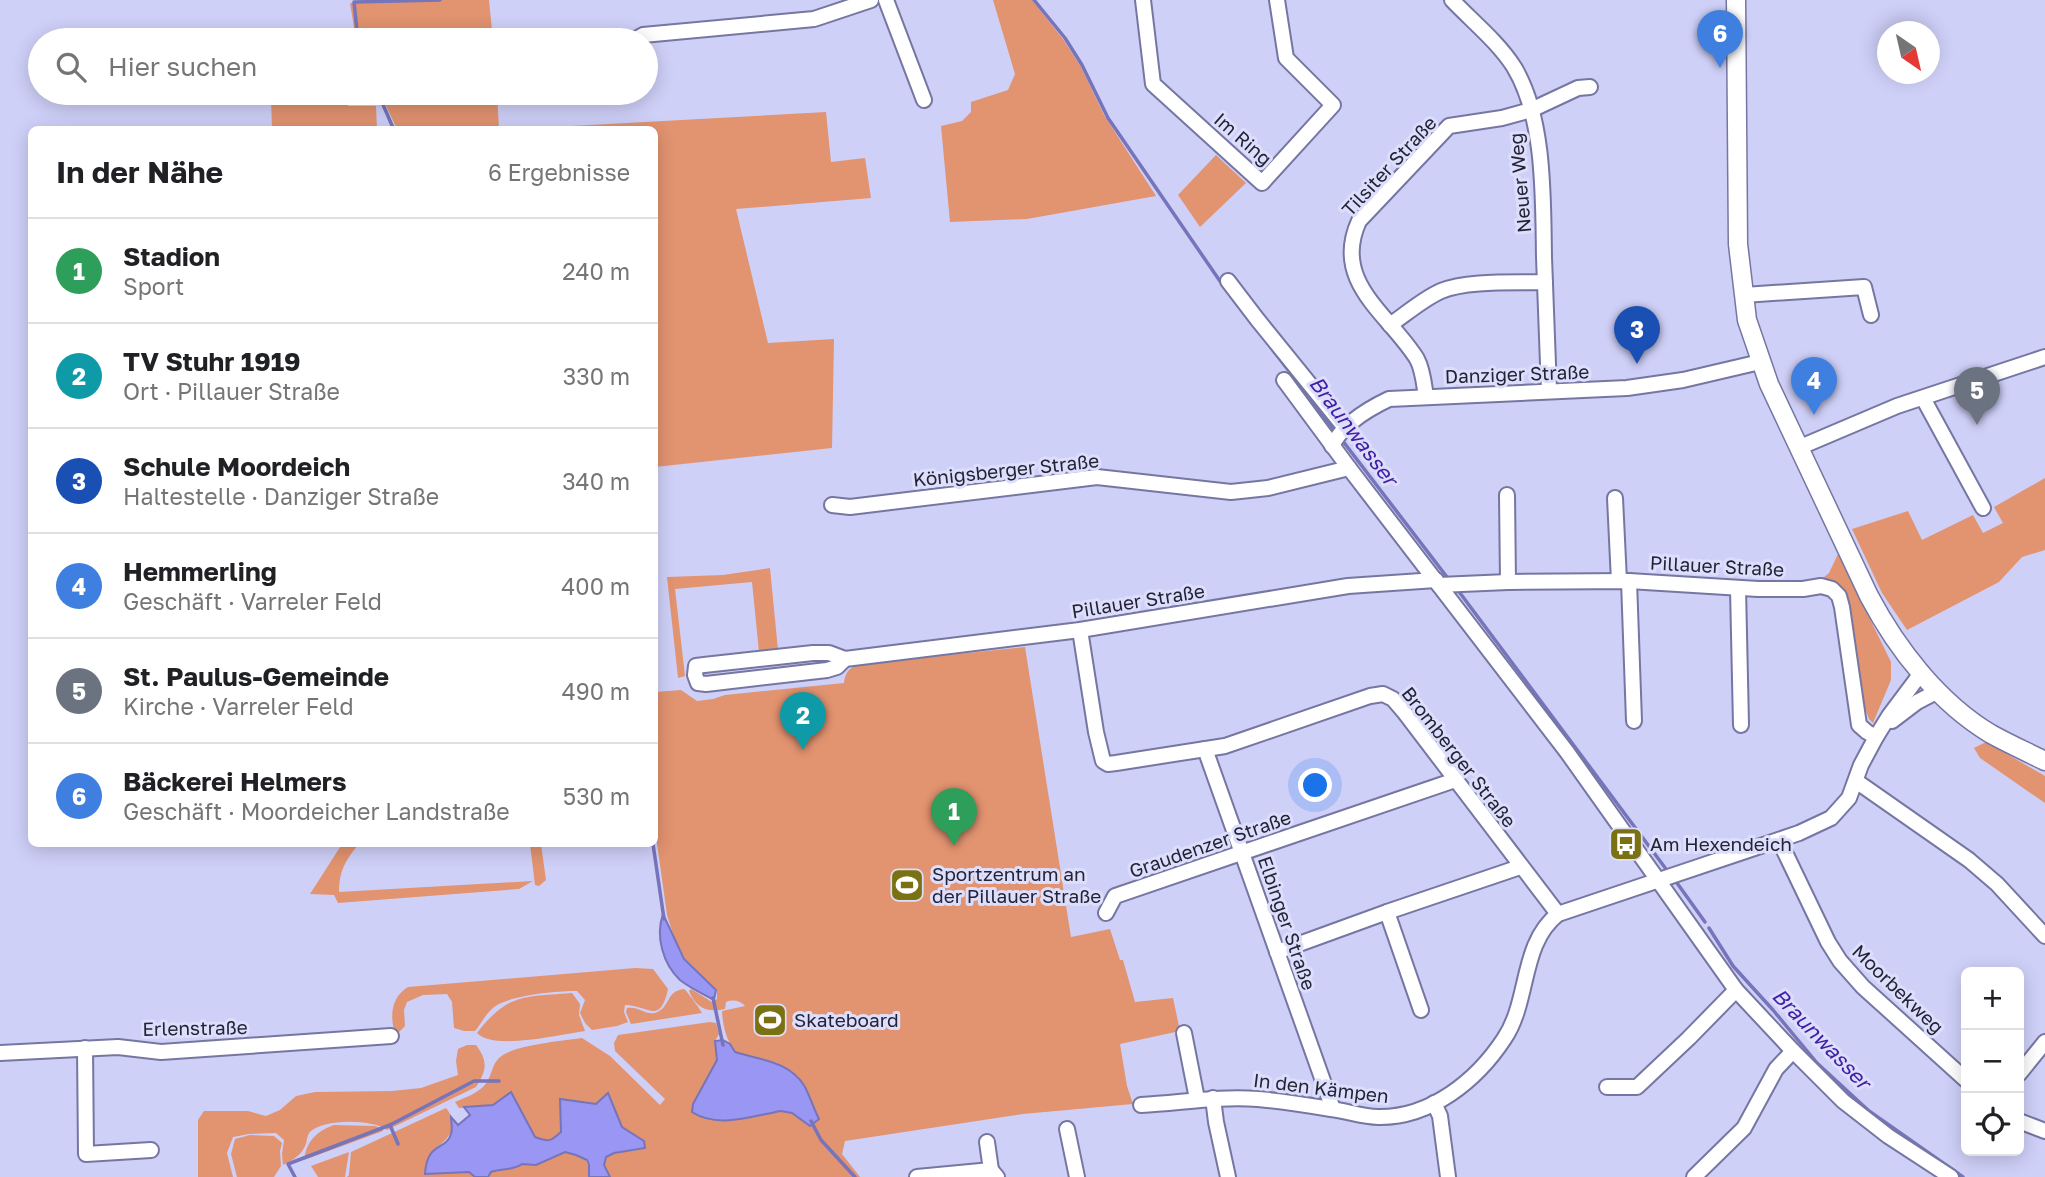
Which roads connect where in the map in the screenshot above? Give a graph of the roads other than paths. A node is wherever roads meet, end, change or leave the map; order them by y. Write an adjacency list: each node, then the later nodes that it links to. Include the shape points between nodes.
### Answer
1 (870, 0): 7 (street, via 814,19)
2 (886, 0): 9 (street)
3 (1143, 0): 4 (street, Im Ring, via 1153,84 1262,183 1333,105 1286,58)
4 (1277, 0)
5 (1452, 0): 10 (street, Neuer Weg, via 1502,51)
6 (1736, 0): 13 (main road, via 1738,244)
7 (658, 34)
8 (1590, 87): 10 (street, Tilsiter Straße)
9 (924, 100)
10 (1531, 110): 12 (street, Neuer Weg, via 1542,184); 15 (street, Tilsiter Straße, via 1449,126 1359,221 1350,246 1352,268)
11 (1228, 281): 22 (street)
12 (1545, 282): 15 (street, via 1448,289); 19 (street, Neuer Weg)
13 (1744, 295): 14 (street, via 1864,287); 17 (main road)
14 (1871, 315)
15 (1390, 325): 20 (street, Tilsiter Straße, via 1417,360)
16 (2045, 357): 21 (street)
17 (1760, 362): 19 (street, Danziger Straße, via 1653,385); 24 (main road)
18 (1284, 380): 23 (street)
19 (1549, 391): 20 (street, Danziger Straße)
20 (1426, 397): 22 (street, Danziger Straße, via 1389,399)
21 (1923, 398): 24 (street); 29 (street)
22 (1346, 429): 23 (street, Danziger Straße)
23 (1334, 443): 25 (street)
24 (1798, 448): 36 (main road, via 1880,617)
25 (1349, 468): 28 (street, Königsberger Straße, via 1251,491 1097,477 850,507); 32 (street)
26 (1507, 495): 31 (street)
27 (1615, 498): 30 (street)
28 (832, 505)
29 (1983, 508)
30 (1624, 581): 31 (street, Pillauer Straße); 33 (street, Pillauer Straße); 38 (street)
31 (1508, 582): 32 (street, Pillauer Straße)
32 (1444, 583): 34 (street, Pillauer Straße, via 1348,586); 48 (street)
33 (1738, 588): 39 (street); 40 (street, Pillauer Straße, via 1821,586 1839,596 1859,725)
34 (1080, 630): 35 (street, Pillauer Straße); 41 (street, Bromberger Straße, via 1103,761 1108,764)
35 (845, 659): 35 (street, Pillauer Straße, via 814,653 696,666 695,675 698,682 706,684 827,670)
36 (1922, 672): 37 (main road); 40 (street)
37 (1938, 691): 40 (street, via 1899,715); 42 (main road, via 1984,729)
38 (1634, 721)
39 (1741, 724)
40 (1876, 737): 44 (street)
41 (1205, 750): 43 (street, Bromberger Straße, via 1383,694 1393,699); 46 (street, Elbinger Straße)
42 (2045, 761)
43 (1455, 780): 46 (street, Graudenzer Straße); 47 (street, Bromberger Straße)
44 (1856, 781): 45 (street, via 1849,798 1831,818); 52 (street, via 1969,860)
45 (1779, 840): 48 (street); 63 (street, Moorbekweg, via 1840,961)
46 (1242, 853): 50 (street, Graudenzer Straße, via 1115,897); 53 (street, Elbinger Straße)
47 (1520, 867): 49 (street); 51 (street, Bromberger Straße)
48 (1657, 880): 51 (street); 54 (street)
49 (1387, 912): 53 (street); 55 (street)
50 (1105, 914)
51 (1558, 914): 67 (street, In den Kämpen, via 1533,949 1520,1007 1504,1040 1466,1082)
52 (2045, 936)
53 (1277, 952): 69 (street, Elbinger Straße)
54 (1736, 989): 60 (street); 64 (street, via 1637,1087)
55 (1421, 1010)
56 (1184, 1033): 66 (street)
57 (391, 1036): 59 (street, Erlenstraße, via 161,1052)
58 (2045, 1042): 62 (street)
59 (85, 1048): 61 (street, Erlenstraße); 74 (street, via 86,1154)
60 (1793, 1051): 80 (street, via 1776,1069 1744,1128); 81 (street, via 1859,1115)
61 (0, 1052)
62 (2024, 1068)
63 (1961, 1075)
64 (1607, 1087)
65 (1213, 1098): 66 (street, In den Kämpen); 69 (street, In den Kämpen); 78 (street)
66 (1197, 1099): 68 (street, In den Kämpen)
67 (1434, 1103): 69 (street, In den Kämpen, via 1388,1117); 79 (street)
68 (1141, 1105)
69 (1332, 1109)
70 (2024, 1123): 72 (street)
71 (1066, 1129): 77 (street)
72 (2045, 1132)
73 (987, 1142): 75 (street)
74 (151, 1150)
75 (994, 1173): 76 (street)
76 (917, 1177)
77 (1077, 1177)
78 (1228, 1177)
79 (1448, 1177)
80 (1694, 1177)
81 (1951, 1177)

